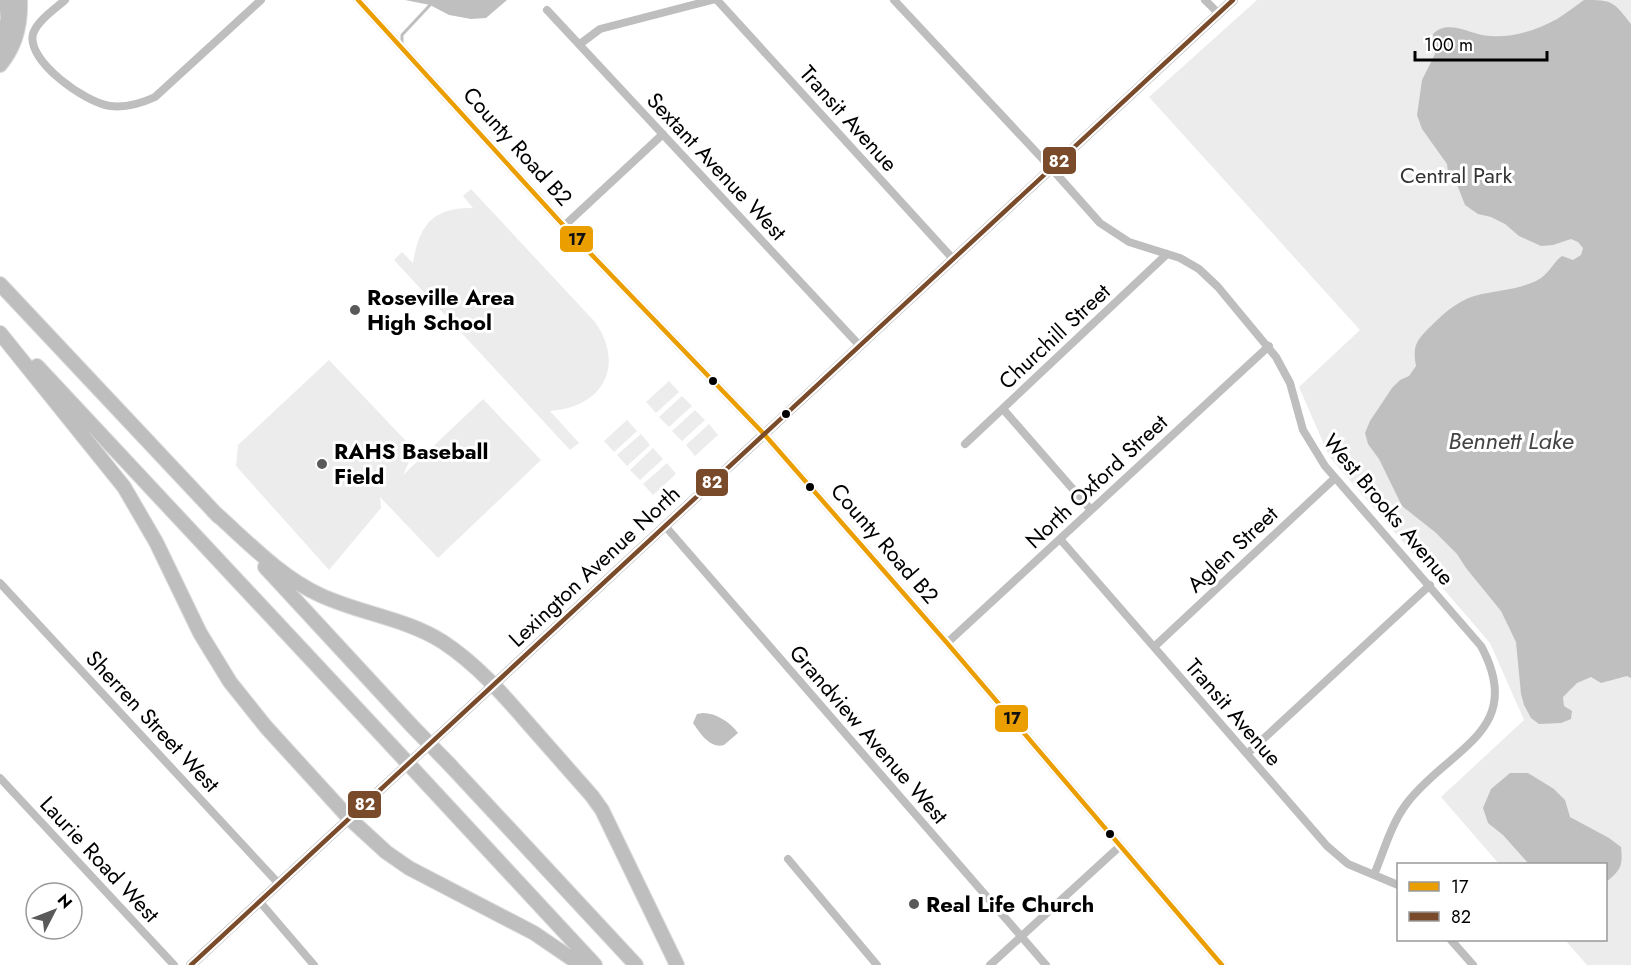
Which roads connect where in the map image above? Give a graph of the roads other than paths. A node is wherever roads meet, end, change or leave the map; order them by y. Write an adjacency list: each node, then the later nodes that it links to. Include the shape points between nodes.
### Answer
1 (6, 0): 13 (highway, via 8,19)
2 (20, 0): 14 (highway, via 16,38)
3 (65, 0): 4 (street, via 33,32 37,56 94,102 125,107 155,97)
4 (261, 0)
5 (358, 0): 17 (street, County Road B2)
6 (715, 0): 12 (street, via 600,29); 19 (street, Transit Avenue)
7 (894, 0): 16 (street, West Brooks Avenue)
8 (1205, 0): 11 (street)
9 (1233, 0): 11 (main road, Lexington Avenue North)
10 (547, 9): 12 (street, Sextant Avenue West)
11 (1218, 13): 16 (main road, Lexington Avenue North)
12 (580, 44): 15 (street, Sextant Avenue West)
13 (0, 46)
14 (0, 65)
15 (663, 134): 17 (street); 22 (street, Sextant Avenue West)
16 (1052, 169): 18 (street, West Brooks Avenue, via 1109,230 1129,242); 19 (main road, Lexington Avenue North)
17 (564, 226): 25 (street, County Road B2)
18 (1167, 254): 23 (street, West Brooks Avenue, via 1207,276); 24 (street, Churchill Street)
19 (954, 260): 22 (main road, Lexington Avenue North)
20 (0, 283): 29 (highway)
21 (0, 330): 39 (highway, via 124,487 230,682); 52 (highway, bridge)
22 (860, 346): 25 (main road, Lexington Avenue North)
23 (1269, 346): 27 (street, West Brooks Avenue, via 1290,383 1308,440); 28 (street, North Oxford Street)
24 (1003, 409): 26 (street, Churchill Street); 28 (street)
25 (764, 434): 30 (main road, Lexington Avenue North); 34 (street, County Road B2)
26 (965, 444)
27 (1335, 478): 33 (street, West Brooks Avenue); 35 (street, Aglen Street)
28 (1091, 510): 31 (street, North Oxford Street)
29 (213, 511): 36 (highway, via 283,573 309,590 428,633); 53 (highway, bridge)
30 (666, 527): 36 (main road, Lexington Avenue North); 46 (street, Grandview Avenue West)
31 (1060, 539): 34 (street, North Oxford Street); 35 (street, Transit Avenue)
32 (0, 583): 43 (street, Sherren Street West)
33 (1430, 585): 37 (street); 42 (street, West Brooks Avenue, via 1484,652 1496,682 1495,704 1477,736 1406,804)
34 (947, 643): 40 (street, County Road B2)
35 (1154, 646): 37 (street, Transit Avenue)
36 (494, 684): 39 (main road, Lexington Avenue North); 54 (highway, via 602,810)
37 (1247, 754): 42 (street, Transit Avenue, via 1338,857)
38 (0, 778): 48 (street, Laurie Road West)
39 (349, 818): 43 (main road, Lexington Avenue North); 51 (highway, via 409,868 534,933)
40 (1119, 847): 46 (street); 58 (street, County Road B2)
41 (788, 859): 55 (street)
42 (1374, 875): 44 (street, Transit Avenue)
43 (279, 884): 45 (main road, Lexington Avenue North)
44 (1397, 885)
45 (260, 902): 49 (main road, Lexington Avenue North); 50 (street)
46 (1021, 936): 56 (street); 57 (street, Grandview Avenue West)
47 (1453, 941): 59 (street)
48 (174, 965)
49 (191, 965)
50 (314, 965)
51 (581, 965)
52 (595, 965)
53 (636, 965)
54 (676, 965)
55 (877, 965)
56 (990, 965)
57 (1046, 965)
58 (1222, 965)
59 (1473, 965)

